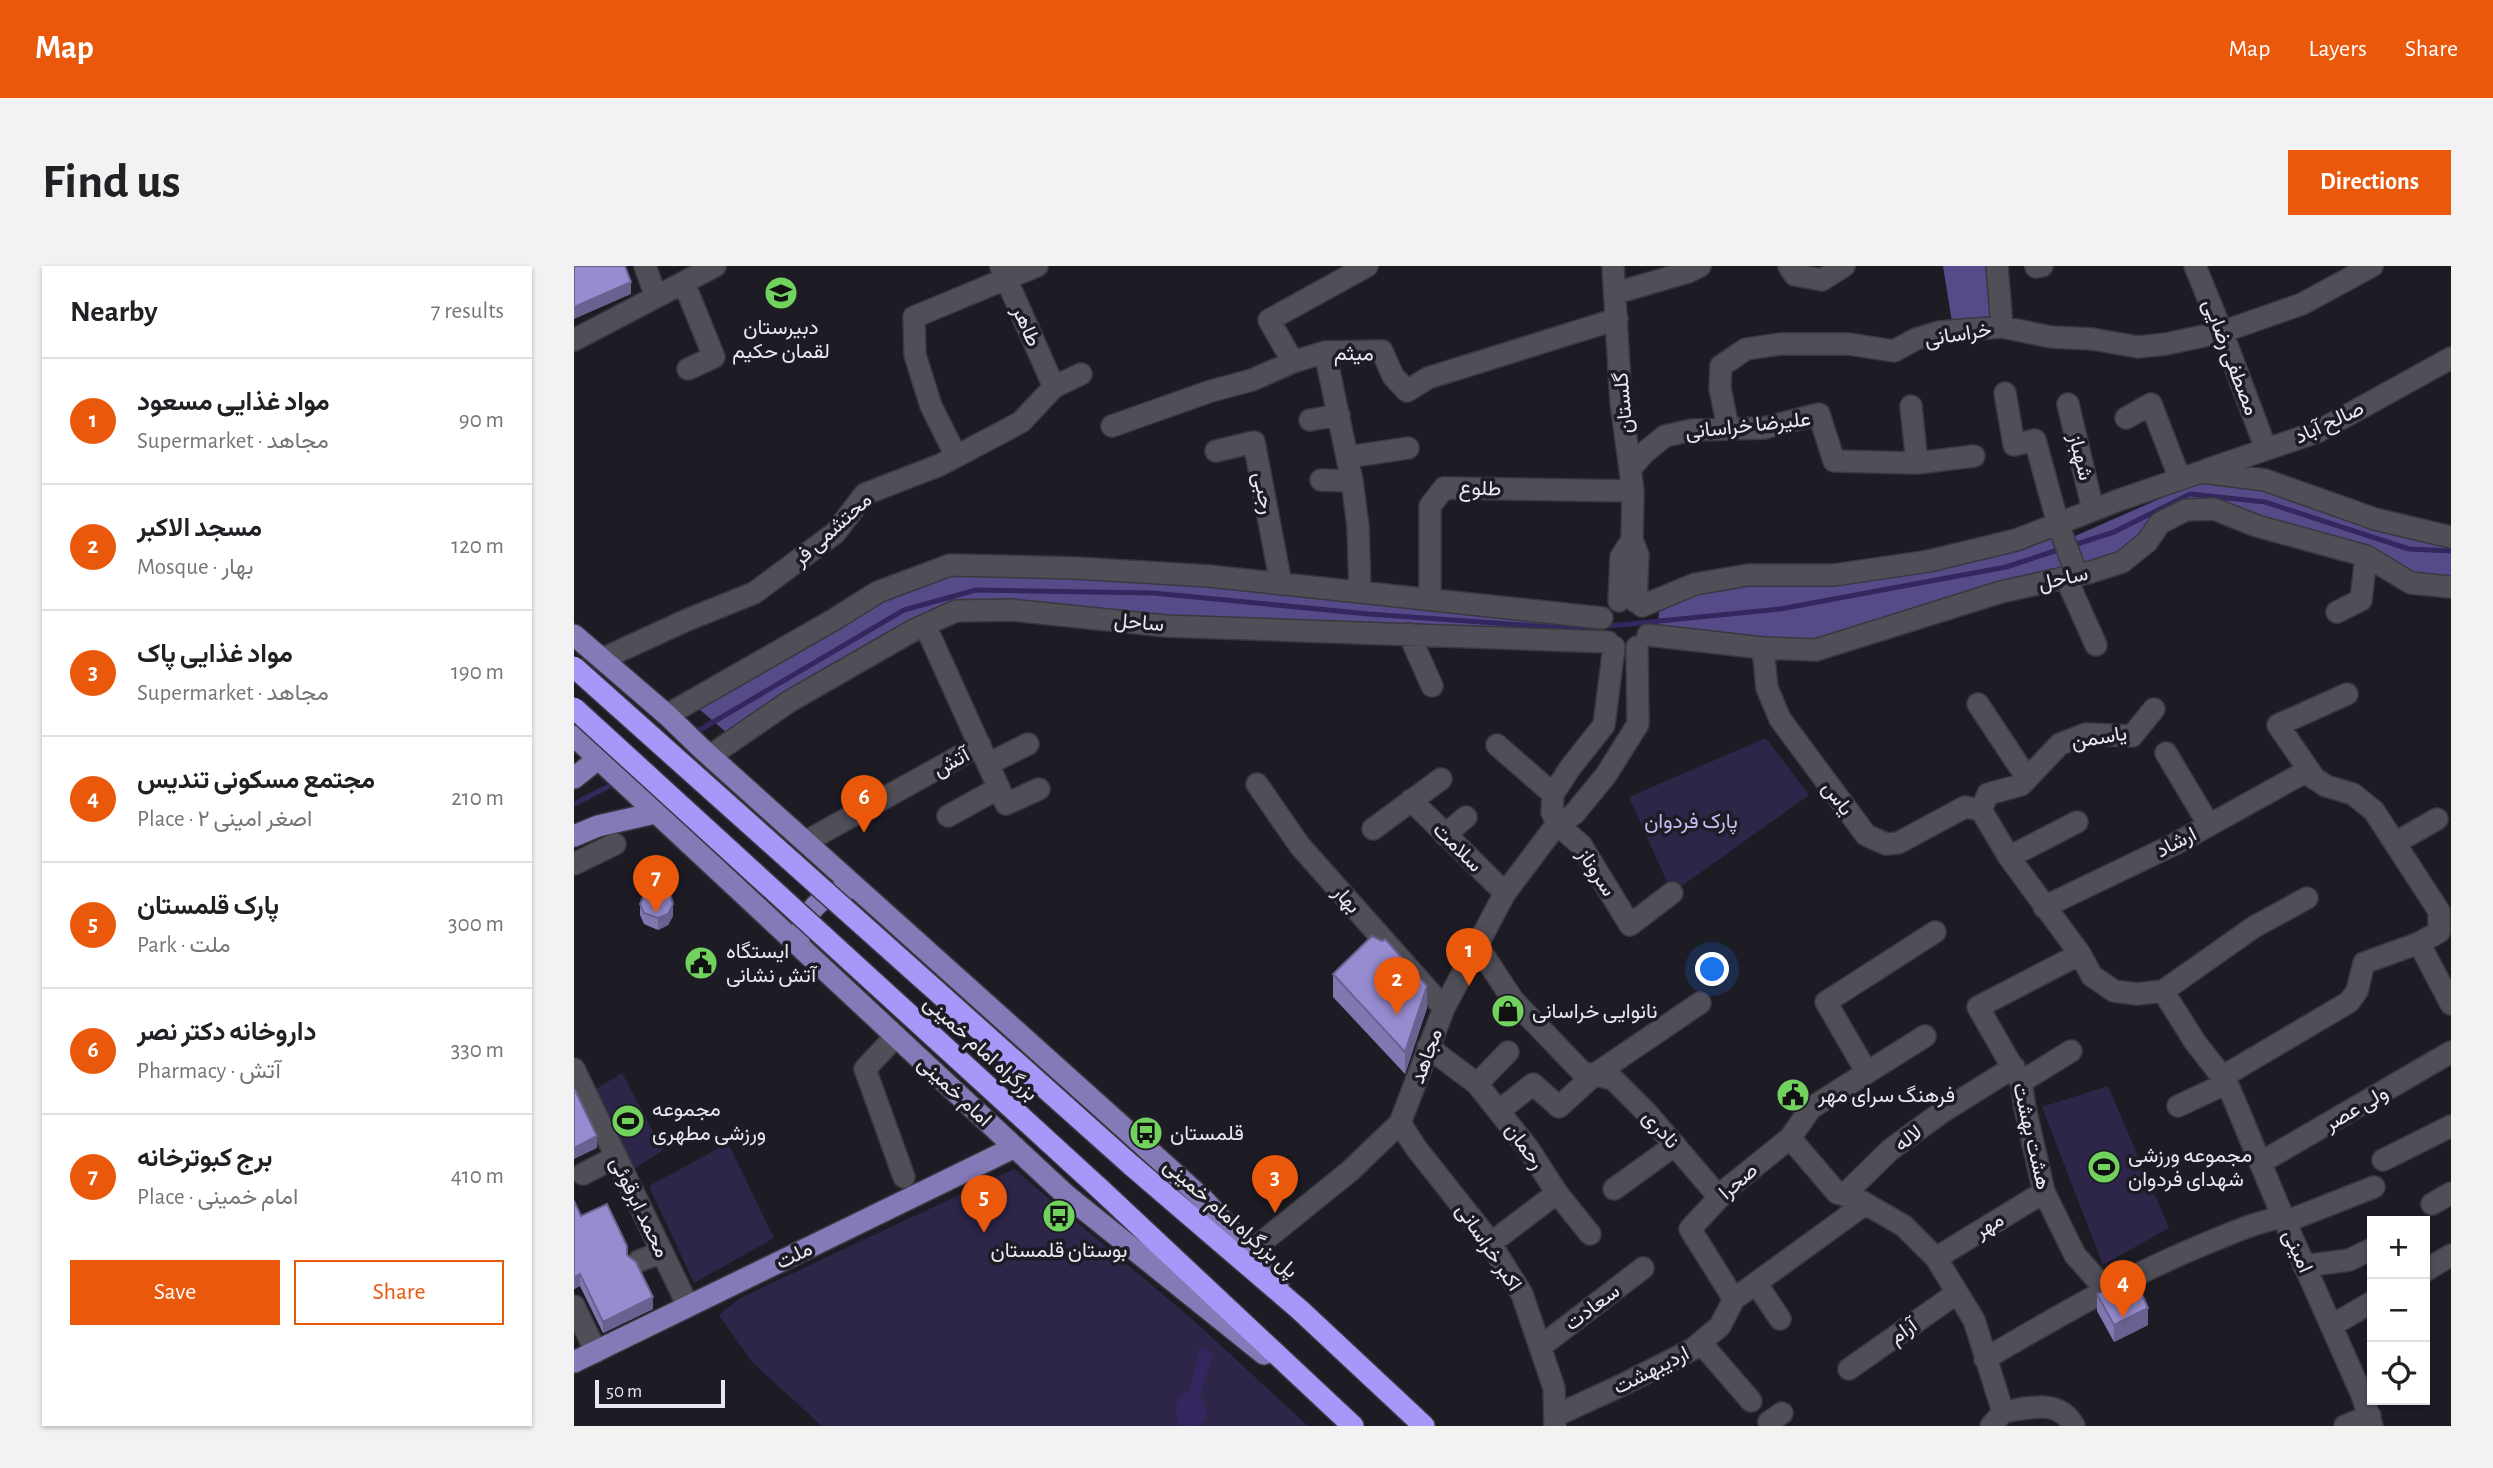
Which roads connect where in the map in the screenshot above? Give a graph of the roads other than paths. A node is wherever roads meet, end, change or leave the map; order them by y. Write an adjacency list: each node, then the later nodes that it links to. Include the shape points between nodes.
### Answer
1 (645, 266): 17 (street)
2 (715, 266): 15 (street)
3 (1037, 266): 14 (street)
4 (1367, 266): 24 (street, via 1269,320)
5 (1613, 266): 16 (street, گلستان)
6 (1700, 266): 16 (street)
7 (1789, 266): 8 (street, via 1795,275 1822,281)
8 (1844, 266)
9 (1997, 266): 19 (street)
10 (2042, 266): 12 (street)
11 (2372, 266): 20 (street, via 2302,304)
12 (2035, 267)
13 (2197, 267): 20 (street, مصطفی رضایی)
14 (1003, 272): 27 (street, طاهر); 39 (street, via 914,317 915,355 931,406)
15 (684, 282): 17 (street); 25 (street, via 714,357)
16 (1616, 293): 18 (street, گلستان)
17 (656, 297): 21 (street)
18 (1617, 320): 22 (street, میثم, via 1428,378 1407,391 1381,351); 43 (street, گلستان)
19 (2002, 327): 20 (street, خراسانی, via 2138,347); 35 (street, خراسانی, via 1940,332 1895,351 1849,344 1746,349 1721,366)
20 (2222, 332): 37 (street, مصطفی رضایی)
21 (574, 340)
22 (1325, 352): 24 (street, میثم); 31 (street)
23 (2451, 358): 37 (street, صالح آباد, via 2317,432)
24 (1293, 362): 34 (street, میثم)
25 (688, 369)
26 (1081, 374): 27 (street)
27 (1054, 387): 39 (street, محتشمی فر, via 1021,422)
28 (2006, 393): 50 (street, via 2014,445 2035,440)
29 (2068, 404): 49 (street, شهباز)
30 (1911, 406): 42 (street)
31 (1339, 415): 33 (street); 41 (street)
32 (2126, 418): 45 (street, via 2151,404)
33 (1310, 420)
34 (1112, 426)
35 (1728, 428): 42 (street, علیرضا خراسانی, via 1764,428 1819,414 1834,461); 43 (street, علیرضا خراسانی, via 1665,436)
36 (1408, 448): 41 (street)
37 (2266, 449): 44 (street, صالح آباد)
38 (1216, 451): 54 (street, رجبی, via 1254,442)
39 (956, 456): 68 (street, محتشمی فر, via 865,494 835,533 754,593)
40 (1974, 456): 42 (street, علیرضا خراسانی)
41 (1348, 457): 47 (street)
42 (1917, 463)
43 (1630, 469): 48 (street, گلستان)
44 (2201, 472): 45 (street); 51 (street, via 2265,481 2375,519)
45 (2180, 479): 49 (street)
46 (1321, 480): 47 (street)
47 (1352, 481): 56 (street)
48 (1633, 491): 57 (street, طلوع, via 1444,488 1430,506); 58 (street, گلستان, via 1632,540 1638,555)
49 (2093, 510): 50 (street)
50 (2058, 524): 53 (street); 58 (street, via 2016,540 1929,561 1834,575 1748,575 1695,584)
51 (2451, 537)
52 (2366, 556): 53 (street, ساحل, via 2257,526 2214,509 2186,510 2160,523 2147,542 2122,562); 55 (street, ساحل, via 2411,583); 59 (street, via 2361,600)
53 (2072, 576): 66 (street); 67 (street, ساحل, via 2001,592 1816,650)
54 (1281, 584): 56 (street); 75 (street, via 1131,571 950,565 878,592)
55 (2451, 587)
56 (1360, 592): 57 (street)
57 (1430, 600): 60 (street)
58 (1632, 603): 60 (street, via 1611,604); 64 (street, via 1650,620)
59 (2337, 612)
60 (1602, 618): 65 (street, via 1601,626)
61 (925, 625): 62 (street, ساحل, via 956,611 1012,610 1166,626); 80 (street, آتش); 81 (street, ساحل, via 790,701)
62 (1409, 634): 65 (street, ساحل); 70 (street)
63 (574, 635): 68 (main road)
64 (1643, 641): 65 (street, ساحل, via 1622,649); 67 (street, ساحل); 98 (street, مجاهد, via 1638,724 1606,775 1574,814)
65 (1611, 644): 89 (street, via 1604,725)
66 (2096, 645)
67 (1763, 648): 92 (street, یاس, via 1767,688 1780,719 1866,835 1886,844 1898,843 1965,807)
68 (602, 659): 75 (main road)
69 (574, 667): 147 (highway, بزرگراه امام خمینی, bridge)
70 (1432, 686)
71 (2347, 694): 83 (street, via 2278,725)
72 (1978, 704): 85 (street)
73 (574, 708): 191 (highway, بزرگراه امام خمینی, bridge)
74 (2154, 709): 85 (street, یاسمن, via 2132,736 2086,734 2060,744)
75 (667, 715): 81 (main road)
76 (574, 736): 82 (main road, امام خمینی)
77 (1028, 744): 80 (street)
78 (1497, 745): 89 (street)
79 (2166, 753): 99 (street)
80 (984, 755): 90 (street); 103 (street, آتش)
81 (710, 756): 103 (main road)
82 (598, 759): 84 (main road); 93 (main road, امام خمینی)
83 (2310, 776): 99 (street, ارشاد); 104 (street, via 2353,794 2374,811)
84 (574, 778)
85 (2027, 778): 92 (street, یاسمن, via 2021,785 1988,794)
86 (1441, 779): 91 (street)
87 (1257, 784): 124 (street, بهار, via 1300,846)
88 (1039, 789): 90 (street)
89 (1553, 794): 98 (street)
90 (1002, 796): 94 (street)
91 (1410, 800): 100 (street); 101 (street, سلامت)
92 (1980, 810): 106 (street)
93 (655, 813): 102 (main road); 115 (main road, امام خمینی)
94 (948, 816)
95 (1466, 817): 101 (street)
96 (2437, 819): 104 (street)
97 (2077, 822): 106 (street)
98 (1557, 824): 110 (street, سروناز, via 1581,845 1630,925); 111 (street, مجاهد)
99 (2208, 825): 113 (street, ارشاد)
100 (1373, 829)
101 (1445, 835): 111 (street, سلامت)
102 (574, 836)
103 (805, 842): 107 (main road)
104 (2395, 843): 114 (street)
105 (615, 844): 108 (street)
106 (2009, 857): 113 (street)
107 (825, 860): 109 (main road); 115 (main road, via 826,873 813,899 801,911)
108 (574, 864)
109 (858, 889): 119 (main road, via 827,896 814,907 800,932); 162 (main road, via 1202,1198)
110 (1672, 892)
111 (1505, 893): 118 (street, مجاهد)
112 (2307, 898): 121 (street, via 2255,927)
113 (2044, 907): 120 (street)
114 (2446, 917): 117 (street, via 2440,932)
115 (772, 921): 119 (main road, امام خمینی)
116 (1935, 932): 132 (street, via 1826,1002)
117 (2419, 943): 123 (street); 135 (street, via 2364,963 2357,991 2349,1002)
118 (1477, 945): 124 (street, مجاهد); 134 (street, نادری, via 1513,999 1582,1072)
119 (800, 946): 125 (main road, امام خمینی)
120 (2080, 954): 121 (street, via 2092,975 2114,991); 133 (street, هشت بهشت, via 1978,1007)
121 (2163, 991): 135 (street, امینی)
122 (1700, 1003): 134 (street)
123 (2451, 1004)
124 (1444, 1008): 127 (street, مجاهد)
125 (896, 1036): 143 (main road, امام خمینی); 149 (street, via 865,1069)
126 (1925, 1036): 132 (street, صحرا)
127 (1428, 1047): 136 (street, رحمان); 139 (street, مجاهد)
128 (2071, 1051): 133 (street, لاله)
129 (1508, 1052): 136 (street)
130 (2451, 1052): 146 (street, ولی عصر)
131 (574, 1069): 144 (street, محمد ابرقوئی)
132 (1866, 1072): 141 (street, صحرا, via 1811,1108)
133 (2018, 1074): 152 (street, هشت بهشت); 155 (street, لاله, via 1942,1112 1890,1150)
134 (1594, 1075): 138 (street, via 1559,1107 1533,1084); 142 (street, نادری, via 1613,1079)
135 (2224, 1080): 137 (street); 146 (street, امینی)
136 (1477, 1084): 138 (street, رحمان)
137 (2178, 1106)
138 (1499, 1111): 153 (street, رحمان)
139 (1400, 1123): 161 (street, اکبر خراسانی); 162 (street, مجاهد, via 1350,1171)
140 (2451, 1126): 145 (street)
141 (1790, 1138): 155 (street, via 1837,1193); 156 (street, صحرا)
142 (1675, 1145): 151 (street); 156 (street, نادری)
143 (1015, 1147): 177 (main road, ملت); 191 (main road, امام خمینی, via 1066,1195)
144 (616, 1157): 148 (street); 164 (street, محمد ابرقوئی)
145 (2383, 1160)
146 (2260, 1163): 159 (street, امینی)
147 (1131, 1164): 178 (highway, پل بزرگراه امام خمینی)
148 (583, 1174)
149 (904, 1177)
150 (2374, 1187): 159 (street)
151 (1614, 1189)
152 (2044, 1192): 166 (street, مهر); 172 (street, هشت بهشت, via 2075,1255)
153 (1557, 1193): 160 (street); 161 (street, رحمان)
154 (2451, 1193): 157 (street)
155 (1844, 1195): 158 (street)
156 (1720, 1197): 174 (street, صحرا, via 1690,1229)
157 (2432, 1203)
158 (1865, 1204): 166 (street, via 1904,1226); 171 (street, اردیبهشت)
159 (2284, 1220): 168 (street, امینی); 172 (street, via 2264,1221 2163,1261)
160 (1590, 1234)
161 (1490, 1243): 182 (street, اکبر خراسانی, via 1522,1294)
162 (1251, 1251): 178 (main road)
163 (2367, 1251): 168 (street, via 2349,1260)
164 (662, 1252): 167 (street); 177 (street, محمد ابرقوئی)
165 (2451, 1255): 170 (street)
166 (1936, 1258): 173 (street)
167 (639, 1261)
168 (2304, 1266): 180 (street, امینی)
169 (1643, 1268): 182 (street, سعادت)
170 (2430, 1268)
171 (1756, 1283): 174 (street, اردیبهشت); 179 (street)
172 (2106, 1290): 184 (street)
173 (1957, 1293): 184 (street, via 1974,1320); 186 (street, آرام)
174 (1734, 1299): 181 (street, اردیبهشت, via 1720,1326)
175 (2367, 1305): 180 (street)
176 (574, 1306): 183 (street)
177 (688, 1306): 183 (main road, ملت)
178 (1300, 1310): 192 (highway)
179 (1780, 1319)
180 (2332, 1326): 190 (street, امینی)
181 (1701, 1343): 187 (street); 189 (street, اردیبهشت)
182 (1540, 1347): 189 (street, اکبر خراسانی, via 1553,1388)
183 (596, 1352): 185 (main road, ملت)
184 (1985, 1359): 188 (street)
185 (574, 1362)
186 (1849, 1368)
187 (1751, 1401)
188 (1997, 1419): 193 (street, via 2045,1405 2069,1416)
189 (1555, 1421)
190 (2371, 1421): 194 (street)
191 (1353, 1426)
192 (1424, 1426)
193 (2074, 1426)
194 (2345, 1426)

